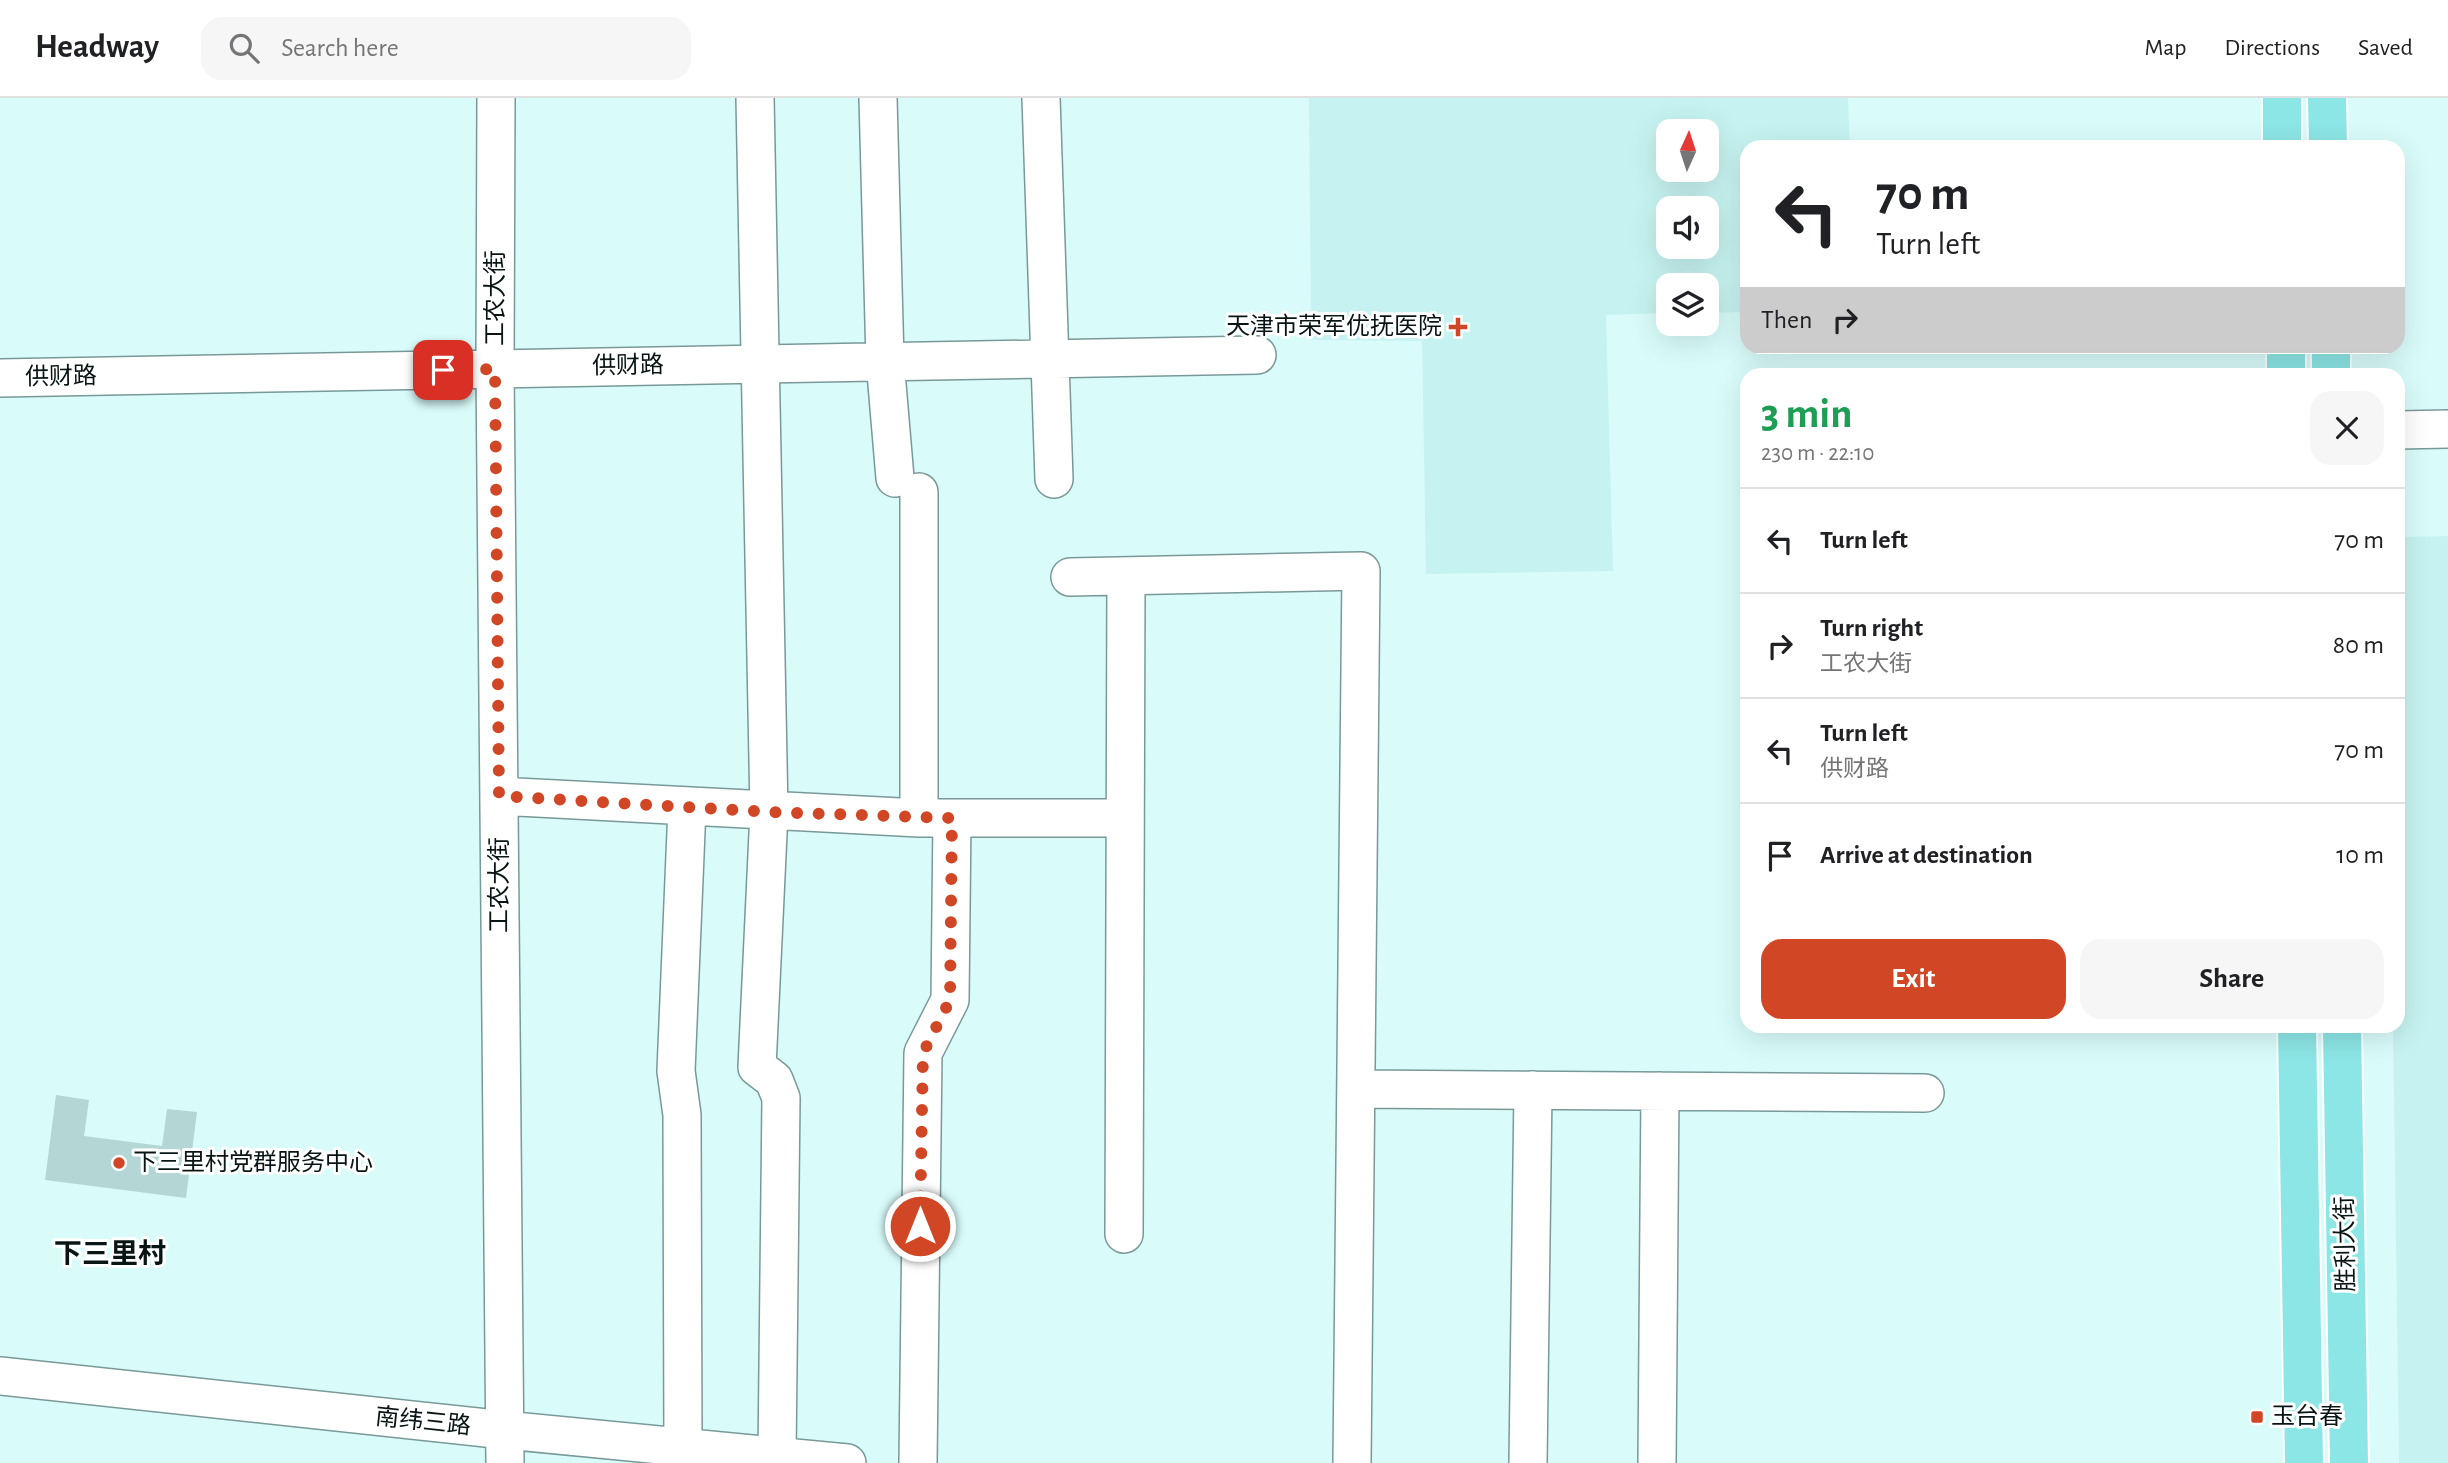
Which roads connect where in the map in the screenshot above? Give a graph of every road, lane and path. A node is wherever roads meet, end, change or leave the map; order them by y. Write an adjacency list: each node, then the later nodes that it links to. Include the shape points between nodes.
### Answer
1 (496, 98): 13 (street, 工农大街)
2 (755, 98): 12 (street)
3 (877, 98): 11 (street)
4 (1041, 98): 10 (street)
5 (2281, 98): 7 (main road)
6 (2327, 98): 8 (main road)
7 (2282, 140)
8 (2328, 140)
9 (1257, 355): 10 (street, 供财路)
10 (1048, 358): 11 (street, 供财路); 17 (street)
11 (885, 361): 12 (street, 供财路); 23 (street, via 907,485)
12 (760, 363): 13 (street, 供财路); 22 (street)
13 (495, 369): 14 (street, 供财路); 20 (street, 工农大街)
14 (0, 378)
15 (2405, 429): 16 (street)
16 (2448, 429)
17 (1054, 479)
18 (1126, 576): 19 (street); 24 (street); 27 (street, via 1361,571)
19 (1070, 578)
20 (499, 796): 21 (street); 33 (street, 工农大街)
21 (687, 807): 22 (street); 34 (street, via 676,1071 682,1115)
22 (769, 812): 23 (street); 35 (street, via 757,1067 774,1080 781,1098)
23 (936, 818): 24 (street); 37 (street, via 950,1000 923,1053)
24 (1124, 818): 31 (street)
25 (2297, 1033): 41 (main road)
26 (2342, 1033): 42 (main road, 胜利大街)
27 (1356, 1089): 28 (street); 38 (street)
28 (1533, 1090): 29 (street); 39 (street)
29 (1660, 1091): 30 (street); 40 (street)
30 (1925, 1093)
31 (1124, 1234)
32 (0, 1377): 33 (street, 南纬三路)
33 (505, 1447): 34 (street, 南纬三路)
34 (683, 1447): 35 (street, 南纬三路)
35 (777, 1456): 36 (street, 南纬三路)
36 (847, 1463)
37 (918, 1463)
38 (1352, 1463)
39 (1528, 1463)
40 (1657, 1463)
41 (2304, 1463)
42 (2349, 1463)

